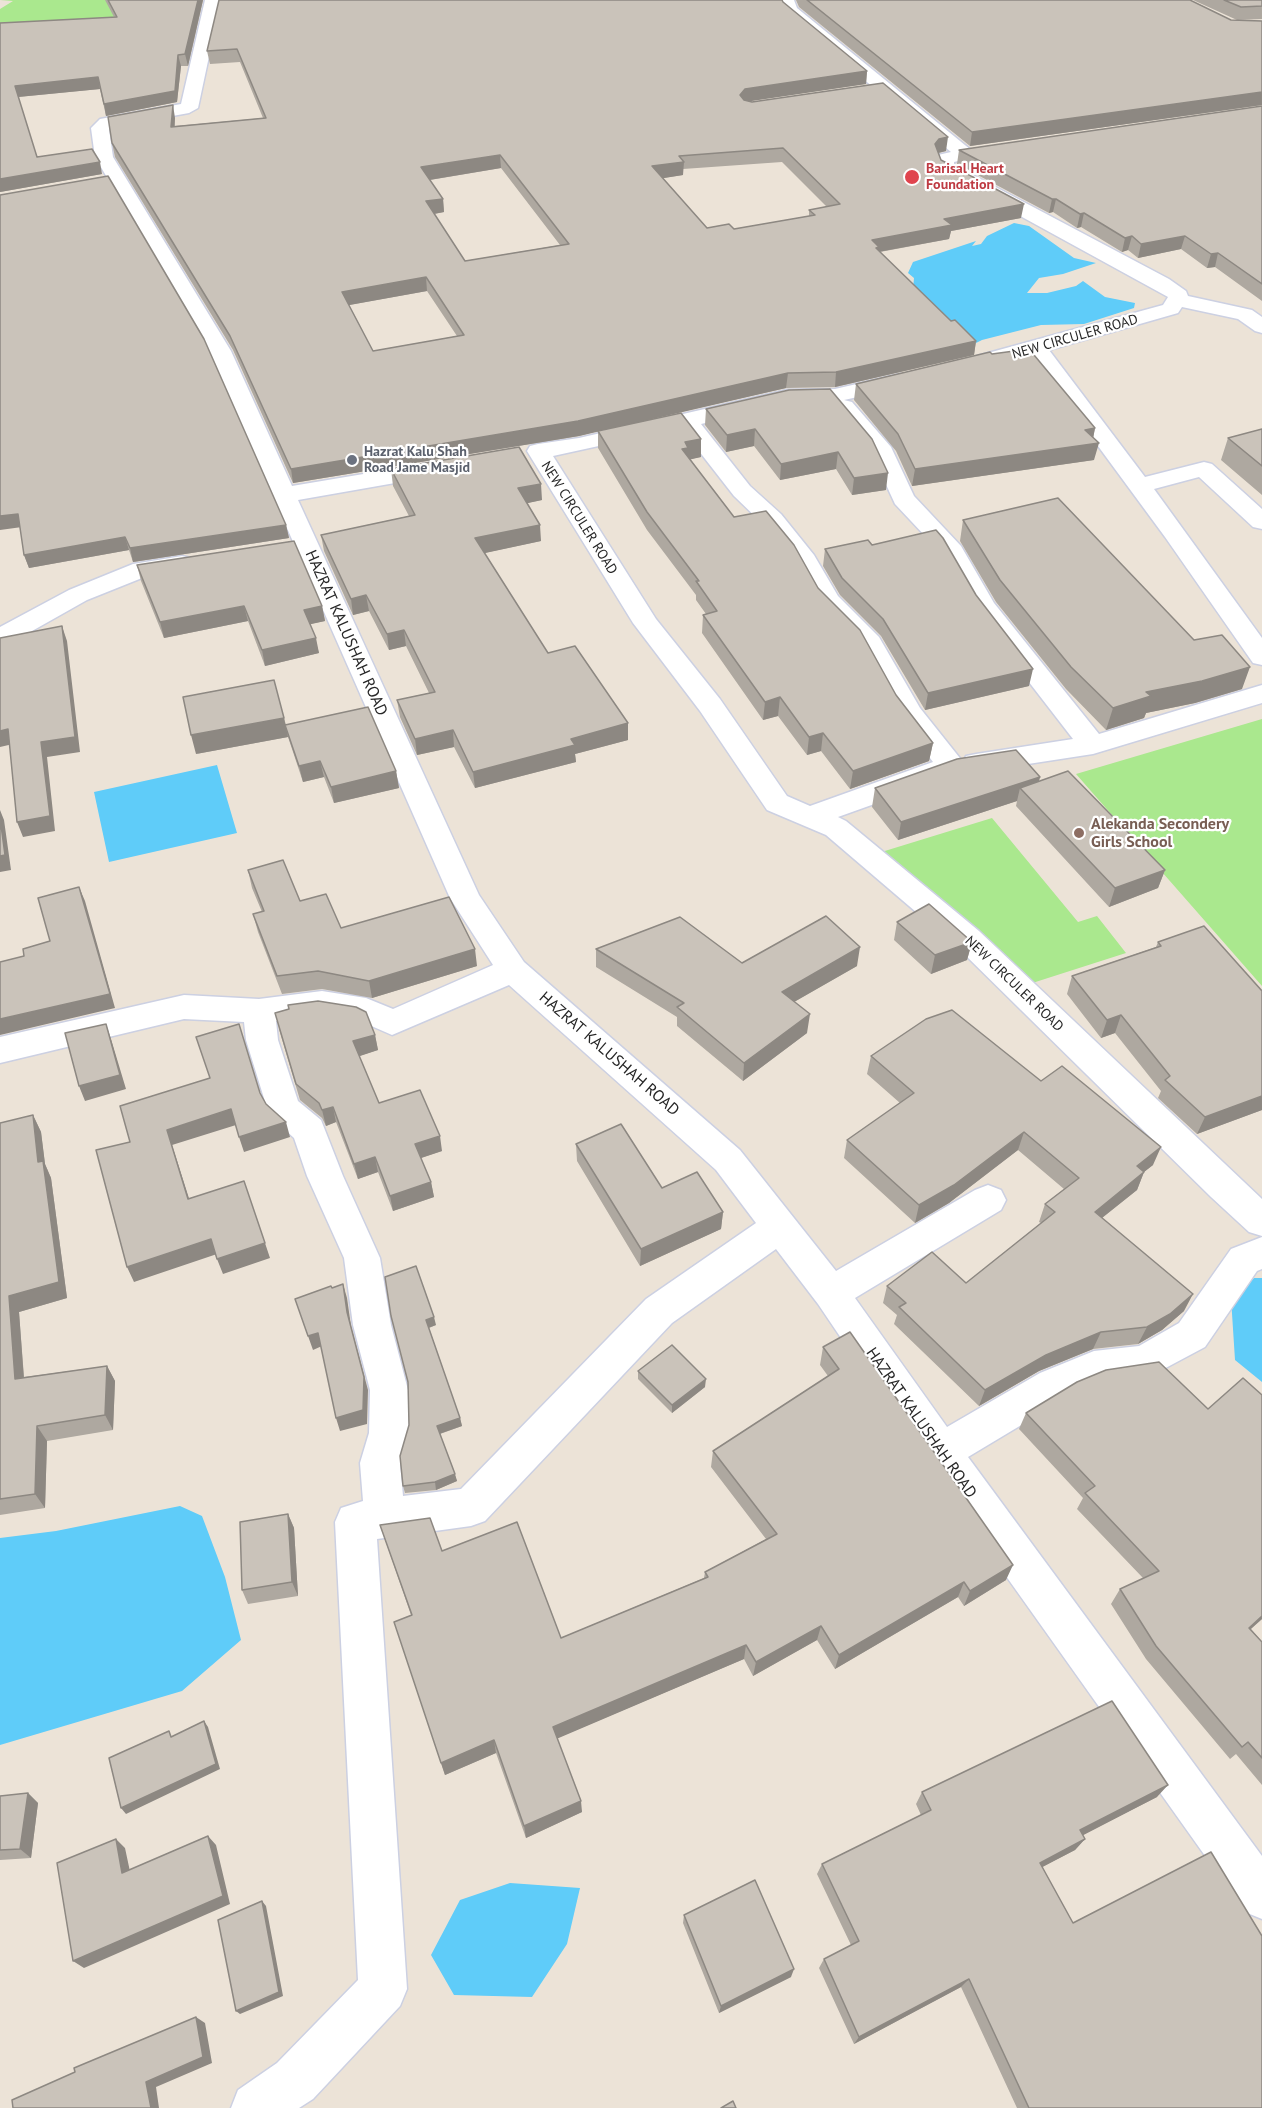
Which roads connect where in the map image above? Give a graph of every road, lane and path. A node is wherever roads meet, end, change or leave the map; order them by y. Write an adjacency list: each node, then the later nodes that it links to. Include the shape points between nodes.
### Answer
1 (213, 0): 18 (street, HAZRAT KALUSHAH ROAD, via 189,108 118,120 100,128 105,182 220,351)
2 (786, 0): 3 (street, via 790,10)
3 (888, 88): 4 (street); 6 (street)
4 (865, 92)
5 (988, 151): 6 (street)
6 (965, 154): 7 (street, via 944,159 946,168 1162,283 1179,295)
7 (1176, 300): 8 (street, via 1245,314); 9 (street, NEW CIRCULER ROAD, via 1172,309)
8 (1262, 327)
9 (1037, 348): 10 (street, NEW CIRCULER ROAD); 17 (street)
10 (967, 366)
11 (923, 376): 12 (street, NEW CIRCULER ROAD)
12 (835, 396): 13 (street, NEW CIRCULER ROAD, via 787,397); 24 (street, via 883,452 903,499 952,551 982,606)
13 (686, 420): 14 (street, NEW CIRCULER ROAD); 25 (street, via 805,560 828,600 870,643 909,712)
14 (538, 451): 15 (street); 26 (street, NEW CIRCULER ROAD, via 646,623 710,705 777,803)
15 (514, 455)
16 (457, 465): 18 (street)
17 (1139, 486): 19 (street, via 1204,469); 22 (street)
18 (284, 495): 27 (street, HAZRAT KALUSHAH ROAD, via 295,547 465,898)
19 (1262, 522)
20 (201, 560): 21 (street, via 142,569 78,595)
21 (0, 638)
22 (1262, 657)
23 (1262, 694): 24 (street)
24 (1093, 745): 25 (street)
25 (951, 766): 26 (street)
26 (809, 817): 31 (street, NEW CIRCULER ROAD, via 836,828 968,939)
27 (513, 969): 28 (street, via 392,1023 366,1010 322,1003); 32 (street, HAZRAT KALUSHAH ROAD, via 728,1160)
28 (259, 1011): 29 (street, via 184,1007); 36 (street, via 262,1040 284,1108 309,1131 362,1258 372,1325 389,1389 389,1433 380,1462)
29 (0, 1050)
30 (988, 1200): 34 (street)
31 (1262, 1221)
32 (779, 1227): 34 (street, HAZRAT KALUSHAH ROAD); 36 (street, via 659,1311 471,1507)
33 (1262, 1253): 35 (street, via 1244,1260 1192,1335 1145,1362 1094,1368 1054,1385)
34 (831, 1293): 35 (street, HAZRAT KALUSHAH ROAD)
35 (941, 1452): 37 (street, HAZRAT KALUSHAH ROAD)
36 (385, 1518): 38 (street, via 355,1522 383,1989 295,2081)
37 (1262, 1895)
38 (256, 2108)

